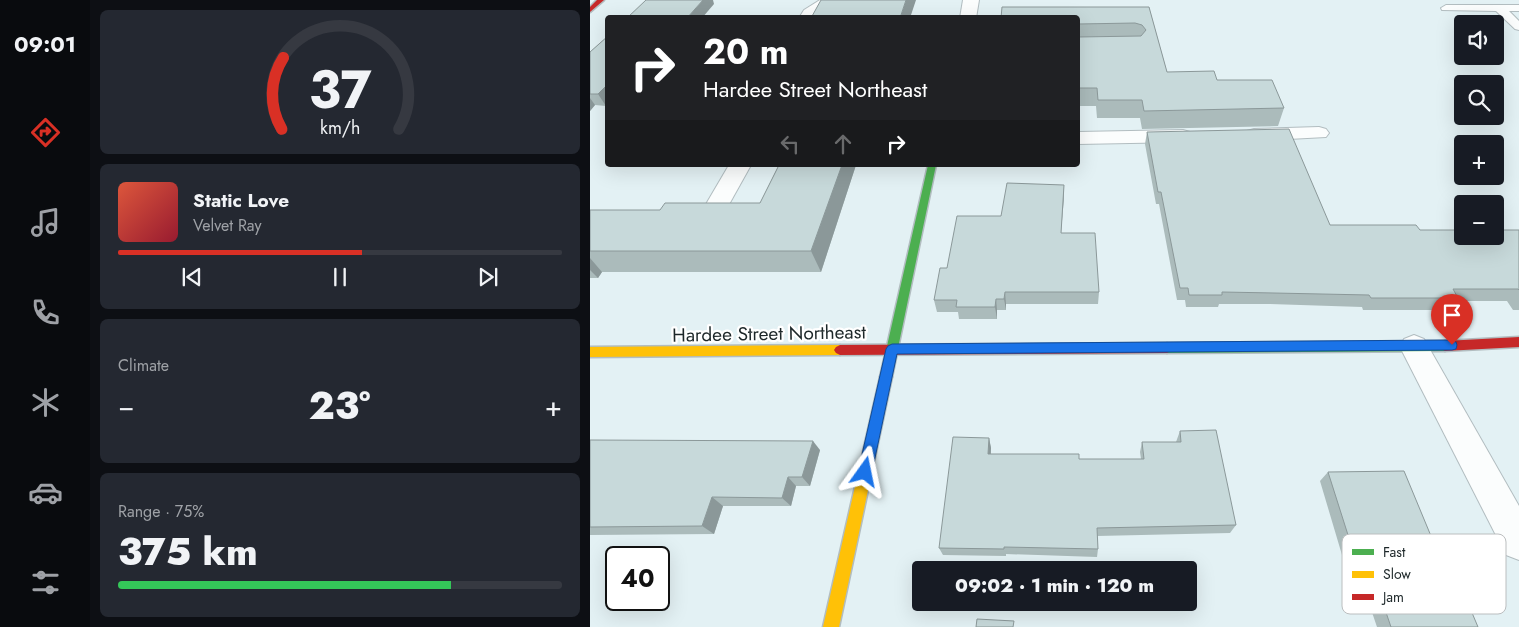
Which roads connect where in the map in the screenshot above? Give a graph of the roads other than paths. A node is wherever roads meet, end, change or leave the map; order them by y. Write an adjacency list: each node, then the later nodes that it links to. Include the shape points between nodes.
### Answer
1 (601, 0): 7 (street)
2 (832, 0): 8 (street)
3 (972, 0): 9 (street)
4 (1446, 8): 5 (lane)
5 (1499, 8): 6 (lane); 10 (lane)
6 (1519, 8)
7 (590, 10)
8 (808, 15)
9 (969, 15)
10 (1519, 27)
11 (1319, 133): 12 (street)
12 (1232, 135)
13 (1203, 136): 14 (street)
14 (1080, 138)
15 (739, 167): 17 (street)
16 (932, 167): 20 (street)
17 (714, 211)
18 (1519, 342): 19 (street, Hardee Street Northeast)
19 (1414, 347): 20 (street, Hardee Street Northeast); 22 (street)
20 (892, 349): 21 (street, Hardee Street Northeast); 23 (street)
21 (590, 352)
22 (1519, 542)
23 (831, 627)

